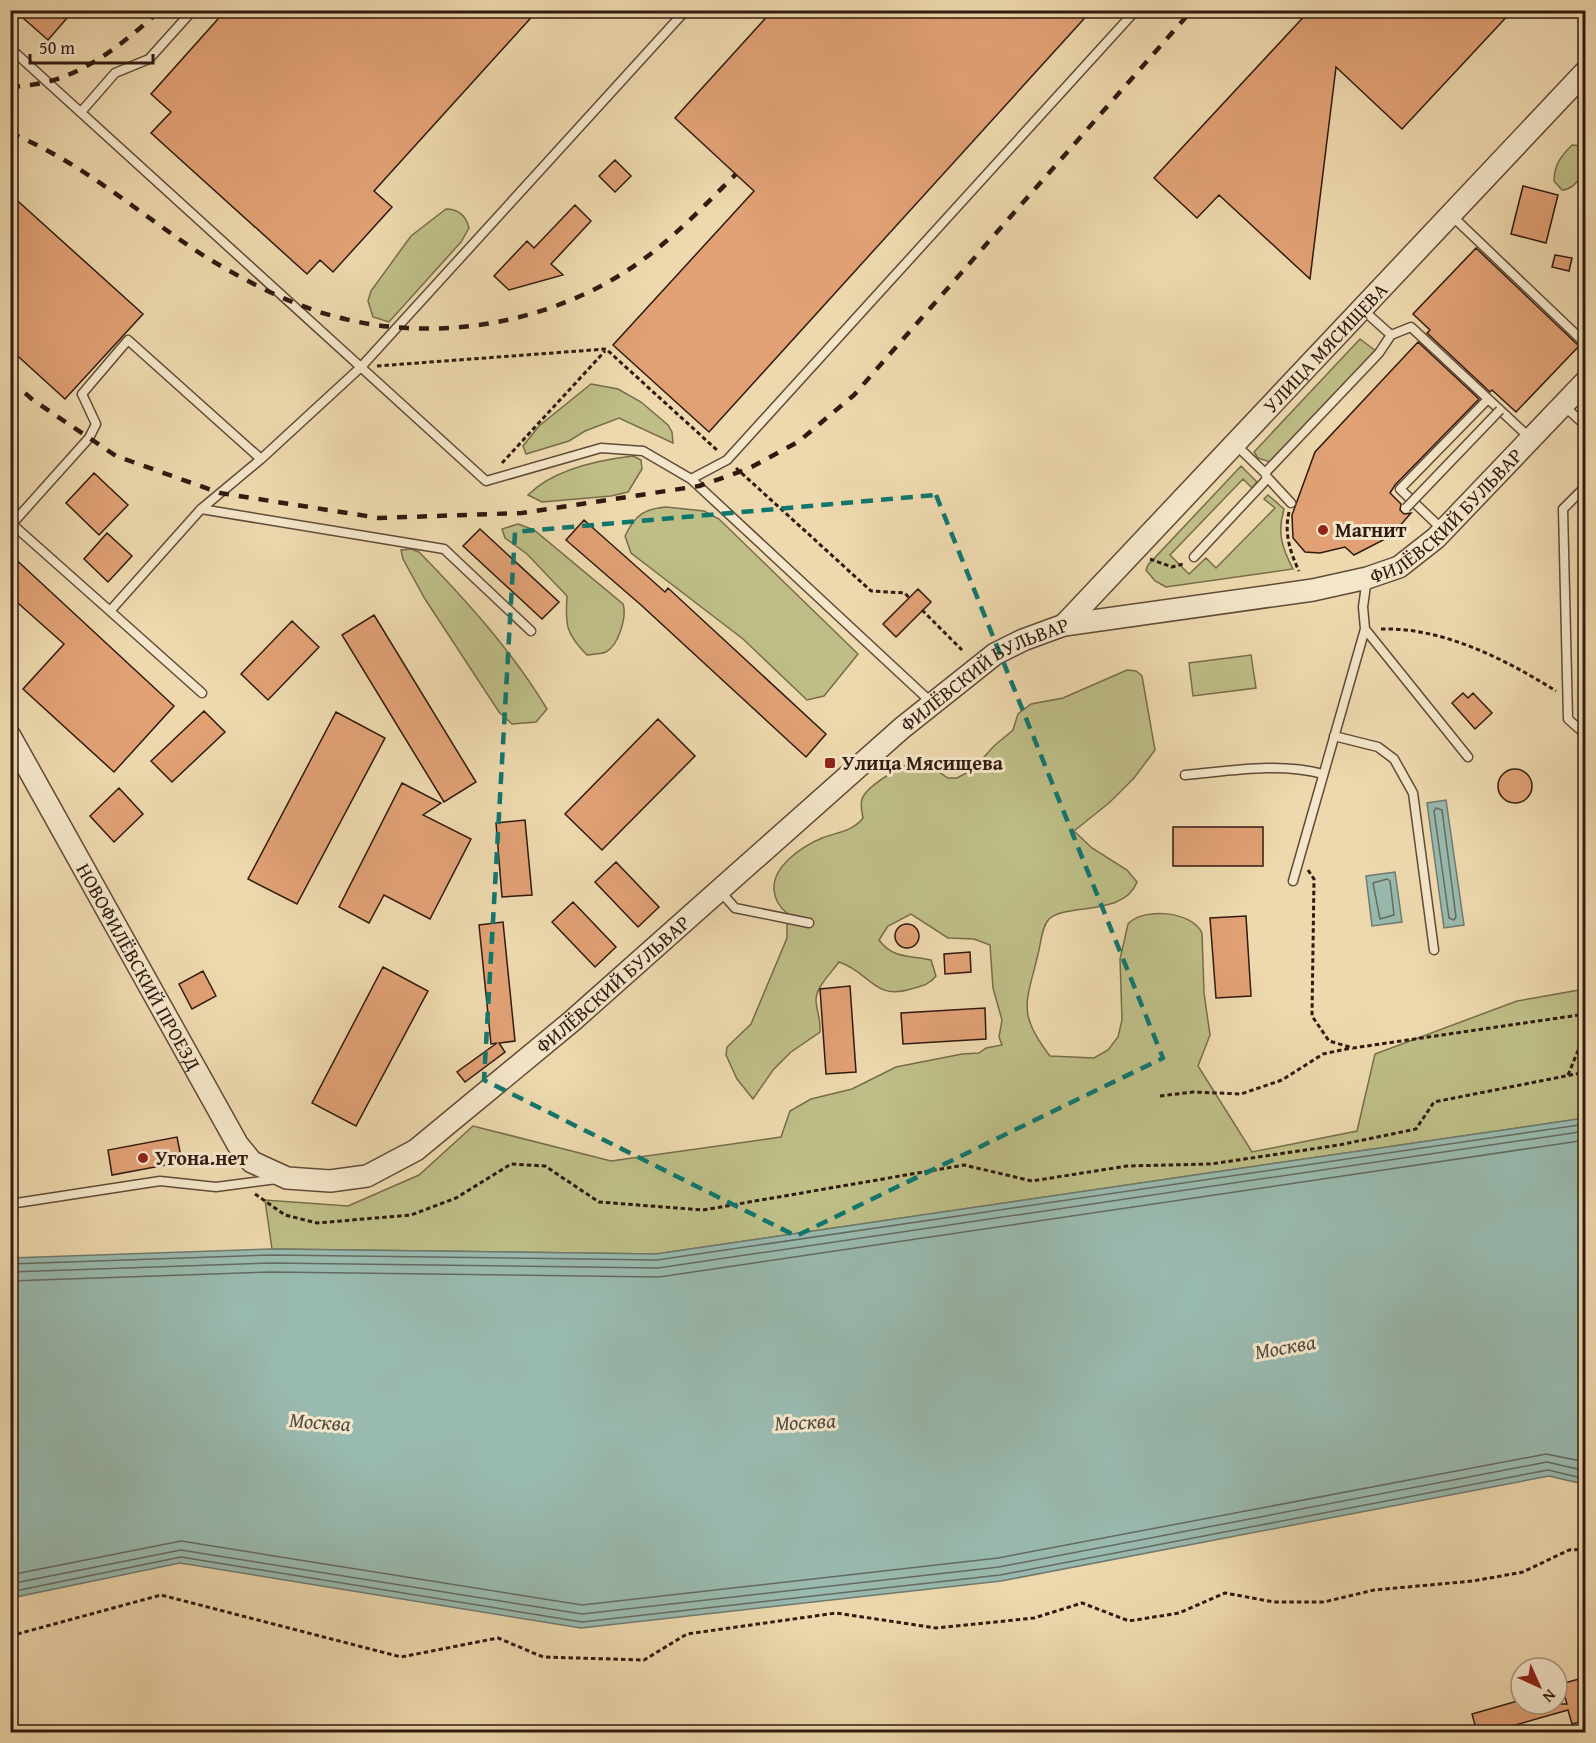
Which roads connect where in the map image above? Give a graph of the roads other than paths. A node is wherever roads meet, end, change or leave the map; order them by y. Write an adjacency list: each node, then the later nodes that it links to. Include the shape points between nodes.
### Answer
1 (193, 10): 6 (lane, via 149,59 115,73)
2 (686, 10): 13 (lane)
3 (1136, 10): 23 (lane, via 727,460)
4 (10, 48): 6 (lane)
5 (1586, 71): 7 (street, УЛИЦА МЯСИЩЕВА)
6 (81, 112): 13 (lane)
7 (1450, 215): 10 (street, УЛИЦА МЯСИЩЕВА); 12 (lane)
8 (1586, 215): 9 (lane)
9 (1586, 220)
10 (1362, 309): 11 (lane); 20 (street, УЛИЦА МЯСИЩЕВА)
11 (1391, 335): 15 (lane, via 1411,327); 22 (lane)
12 (1586, 344)
13 (361, 367): 21 (lane); 23 (lane, via 486,481 601,448 643,451)
14 (1586, 381): 16 (street, ФИЛЁВСКИЙ БУЛЬВАР)
15 (1488, 399): 17 (lane); 28 (lane, via 1400,489)
16 (1563, 405): 18 (lane); 19 (street, ФИЛЁВСКИЙ БУЛЬВАР)
17 (1500, 410): 19 (lane); 26 (lane, bridge)
18 (1586, 426)
19 (1531, 439): 28 (street, ФИЛЁВСКИЙ БУЛЬВАР)
20 (1235, 444): 22 (lane); 32 (street, УЛИЦА МЯСИЩЕВА)
21 (261, 459): 27 (lane); 31 (lane, via 128,340 82,394 96,424 89,438 12,524)
22 (1266, 476): 25 (lane); 29 (lane)
23 (692, 479): 36 (lane)
24 (1586, 486): 37 (lane, via 1563,509 1568,718)
25 (1291, 503)
26 (1406, 508)
27 (201, 509): 31 (lane); 34 (lane, via 444,549)
28 (1444, 531): 30 (street, ФИЛЁВСКИЙ БУЛЬВАР, via 1399,567)
29 (1194, 557)
30 (1367, 578): 32 (street, ФИЛЁВСКИЙ БУЛЬВАР, via 1289,594); 33 (lane, via 1362,607)
31 (110, 611): 35 (lane)
32 (1064, 625): 36 (street, ФИЛЁВСКИЙ БУЛЬВАР, via 995,654)
33 (1365, 629): 39 (lane); 40 (lane)
34 (531, 631)
35 (202, 693)
36 (932, 703): 44 (street, ФИЛЁВСКИЙ БУЛЬВАР)
37 (1586, 735)
38 (10, 736): 47 (street, НОВОФИЛЁВСКИЙ ПРОЕЗД, via 225,1126 252,1162)
39 (1334, 736): 41 (lane); 46 (lane, via 1378,747 1394,759 1413,793)
40 (1468, 757)
41 (1323, 774): 42 (lane, via 1305,769 1252,769); 43 (lane)
42 (1185, 775)
43 (1293, 881)
44 (718, 889): 45 (lane, via 735,908); 47 (street, ФИЛЁВСКИЙ БУЛЬВАР, via 571,1022 416,1150 367,1176 330,1181)
45 (809, 924)
46 (1434, 950)
47 (287, 1178): 48 (lane, via 216,1187 160,1181)
48 (10, 1204)

